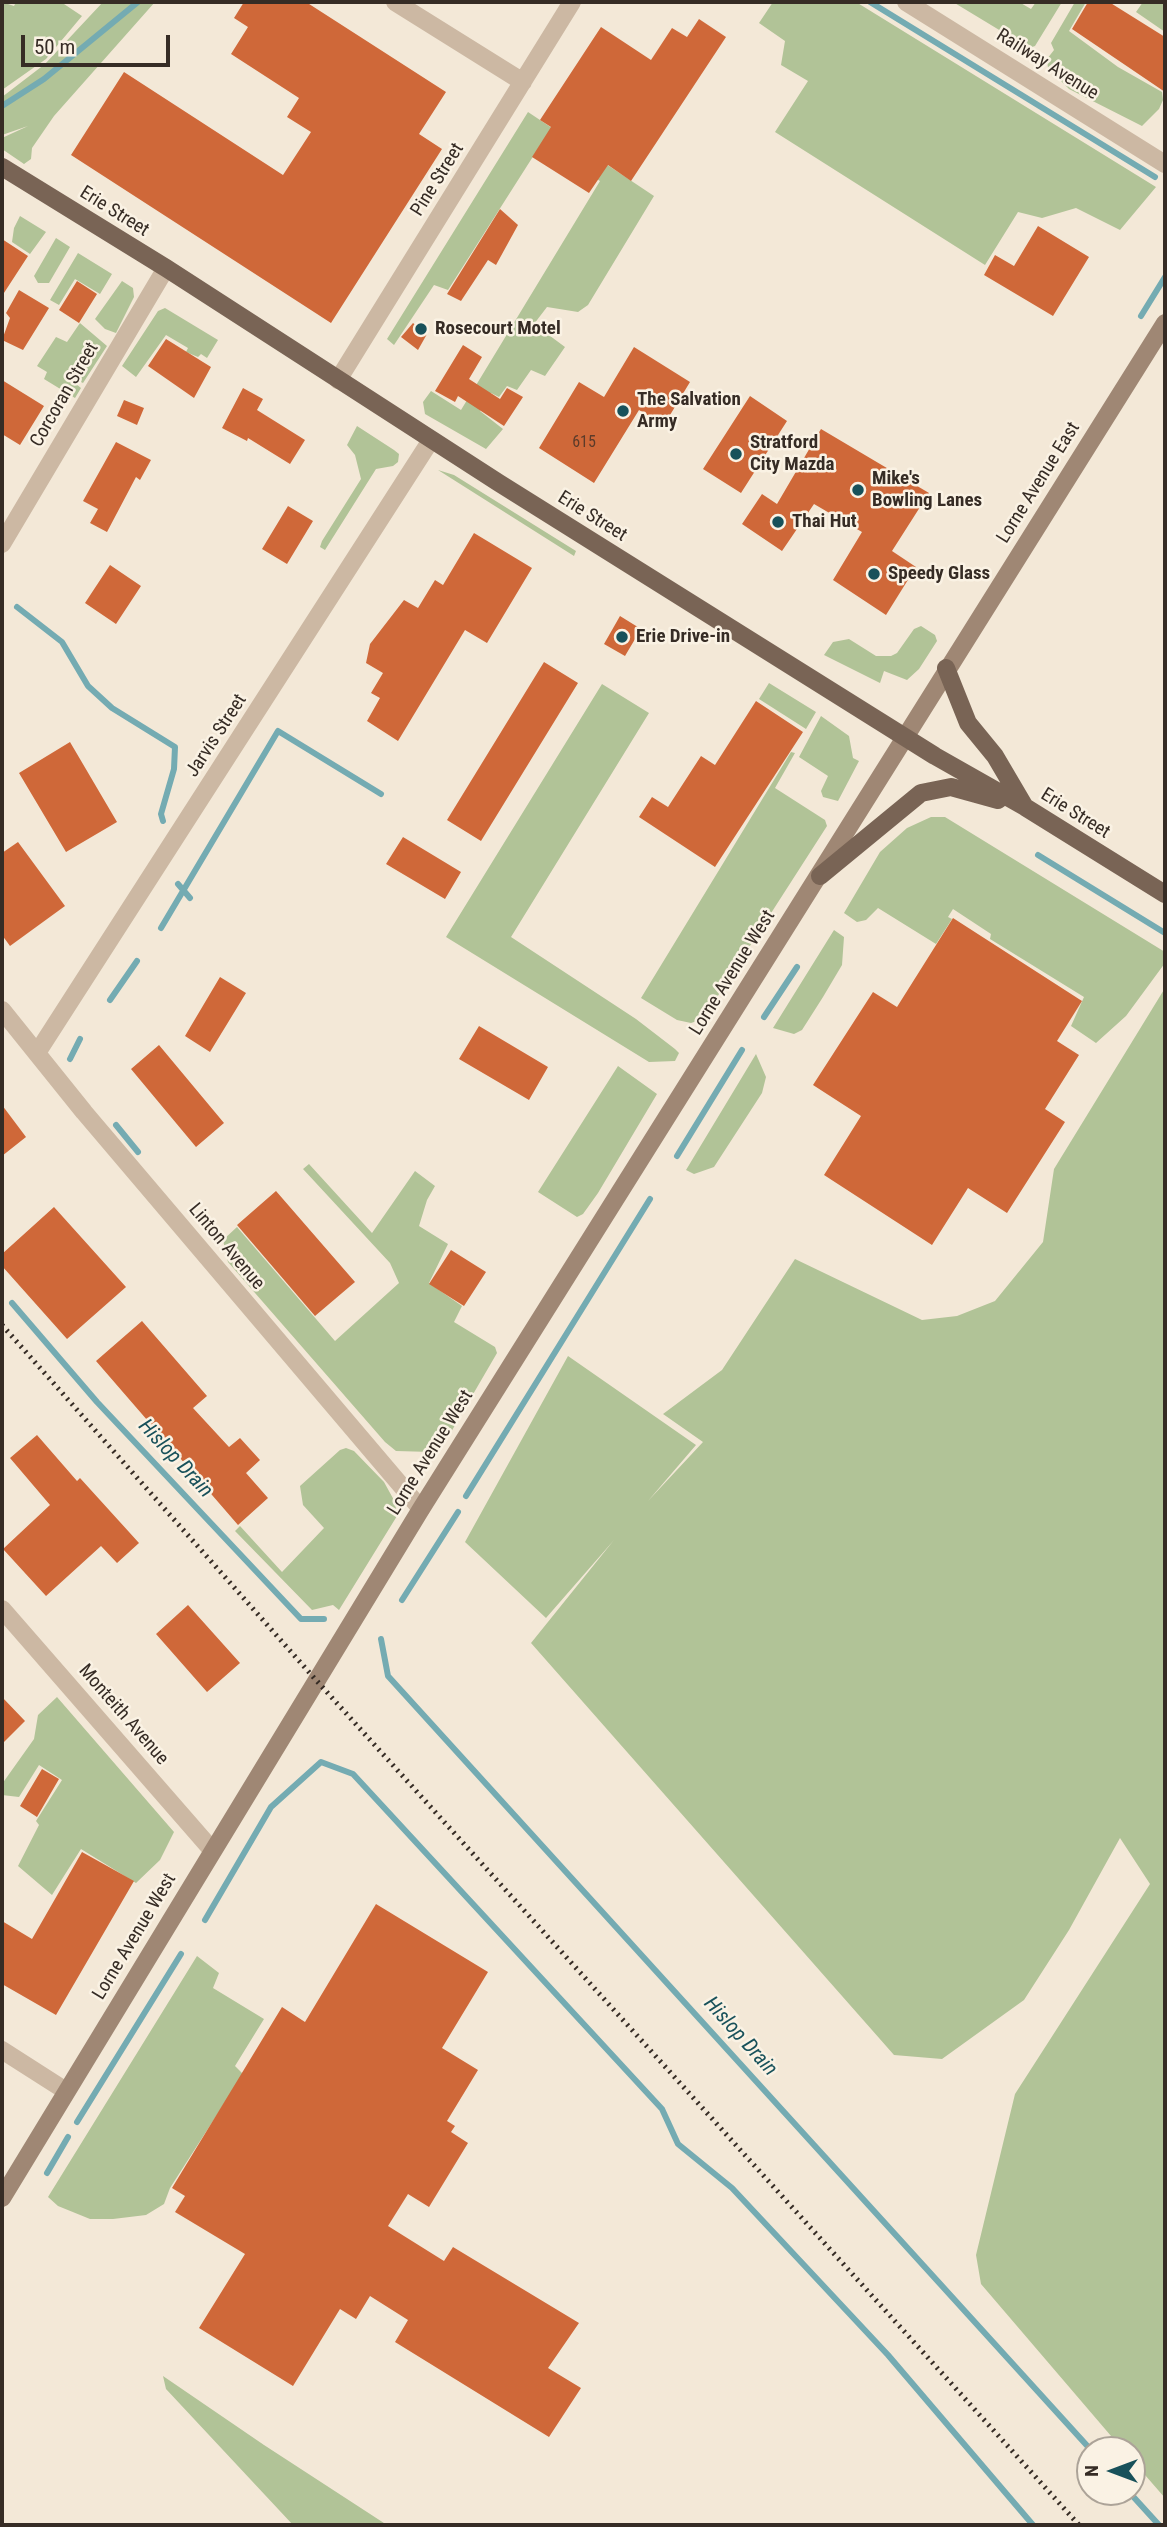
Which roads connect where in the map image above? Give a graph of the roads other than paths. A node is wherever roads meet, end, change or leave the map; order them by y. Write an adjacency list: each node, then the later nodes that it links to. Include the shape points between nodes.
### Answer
1 (395, 2): 4 (street)
2 (572, 2): 4 (street, Pine Street)
3 (906, 2): 5 (street, Railway Avenue)
4 (523, 82): 9 (street, Pine Street)
5 (1165, 164)
6 (2, 167): 7 (main road, Erie Street)
7 (166, 268): 9 (main road, Erie Street); 11 (street, Corcoran Street)
8 (1165, 323): 12 (main road, Lorne Avenue East)
9 (338, 380): 10 (main road, Erie Street)
10 (431, 440): 13 (main road, Erie Street); 18 (street, Jarvis Street)
11 (2, 544)
12 (946, 668): 13 (main road, Lorne Avenue East); 14 (main road, via 968,723)
13 (905, 737): 14 (main road, Erie Street); 15 (main road, Lorne Avenue West)
14 (1025, 807): 15 (main road, via 951,787 921,793); 16 (main road, Erie Street)
15 (820, 876): 19 (main road, Lorne Avenue West)
16 (1165, 894)
17 (2, 1010): 18 (street, Linton Avenue)
18 (37, 1053): 19 (street, Linton Avenue)
19 (421, 1509): 21 (main road, Lorne Avenue West)
20 (2, 1609): 21 (street, Monteith Avenue)
21 (212, 1850): 23 (main road, Lorne Avenue West)
22 (2, 2050): 23 (street)
23 (66, 2091): 24 (main road, Lorne Avenue West)
24 (2, 2198)

